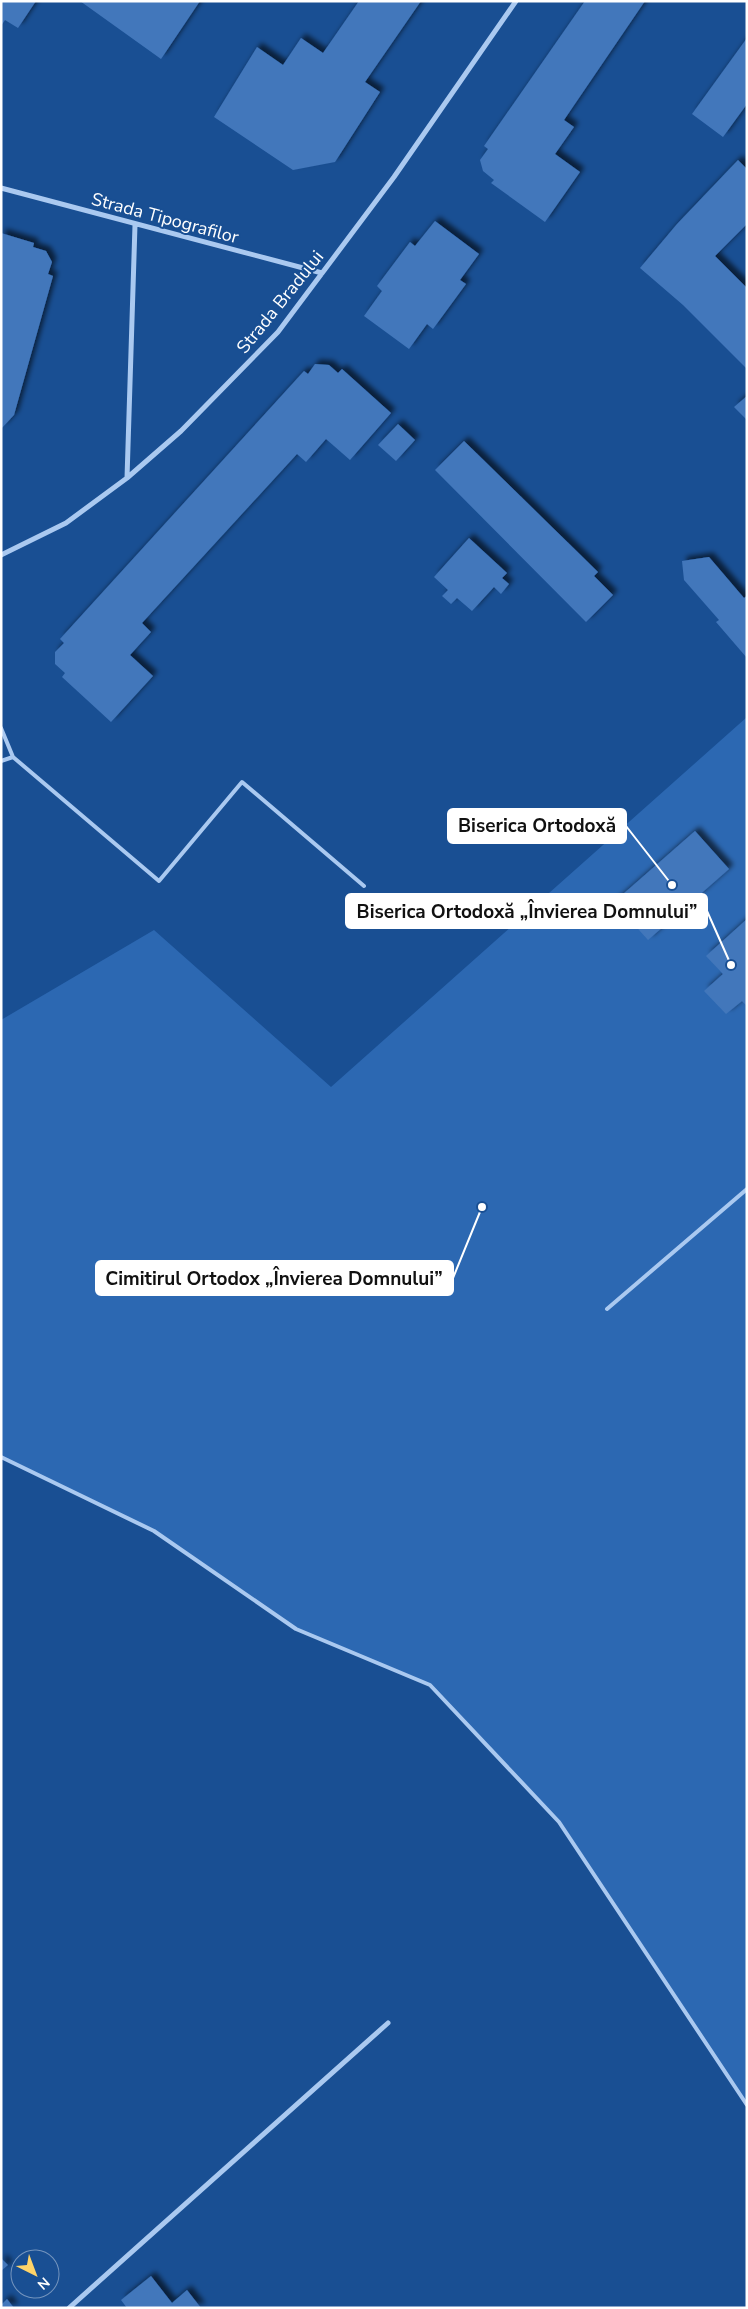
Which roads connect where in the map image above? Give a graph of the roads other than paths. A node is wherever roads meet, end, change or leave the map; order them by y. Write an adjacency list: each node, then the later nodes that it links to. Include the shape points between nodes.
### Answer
1 (516, 1): 4 (street, Strada Bradului, via 394,177)
2 (1, 188): 3 (street, Strada Tipografilor)
3 (135, 225): 4 (street, Strada Tipografilor); 5 (street)
4 (322, 273): 5 (street, Strada Bradului, via 260,352 181,431)
5 (127, 478): 6 (street, Strada Bradului, via 66,523)
6 (1, 555)
7 (1, 728): 8 (lane)
8 (13, 757): 9 (lane); 10 (lane, via 158,880 242,782)
9 (1, 761)
10 (364, 886)
11 (747, 1189): 12 (lane)
12 (607, 1309)
13 (1, 1457): 15 (lane, via 154,1531 296,1629 430,1685 559,1822)
14 (388, 2023): 16 (street)
15 (747, 2105)
16 (69, 2308)

